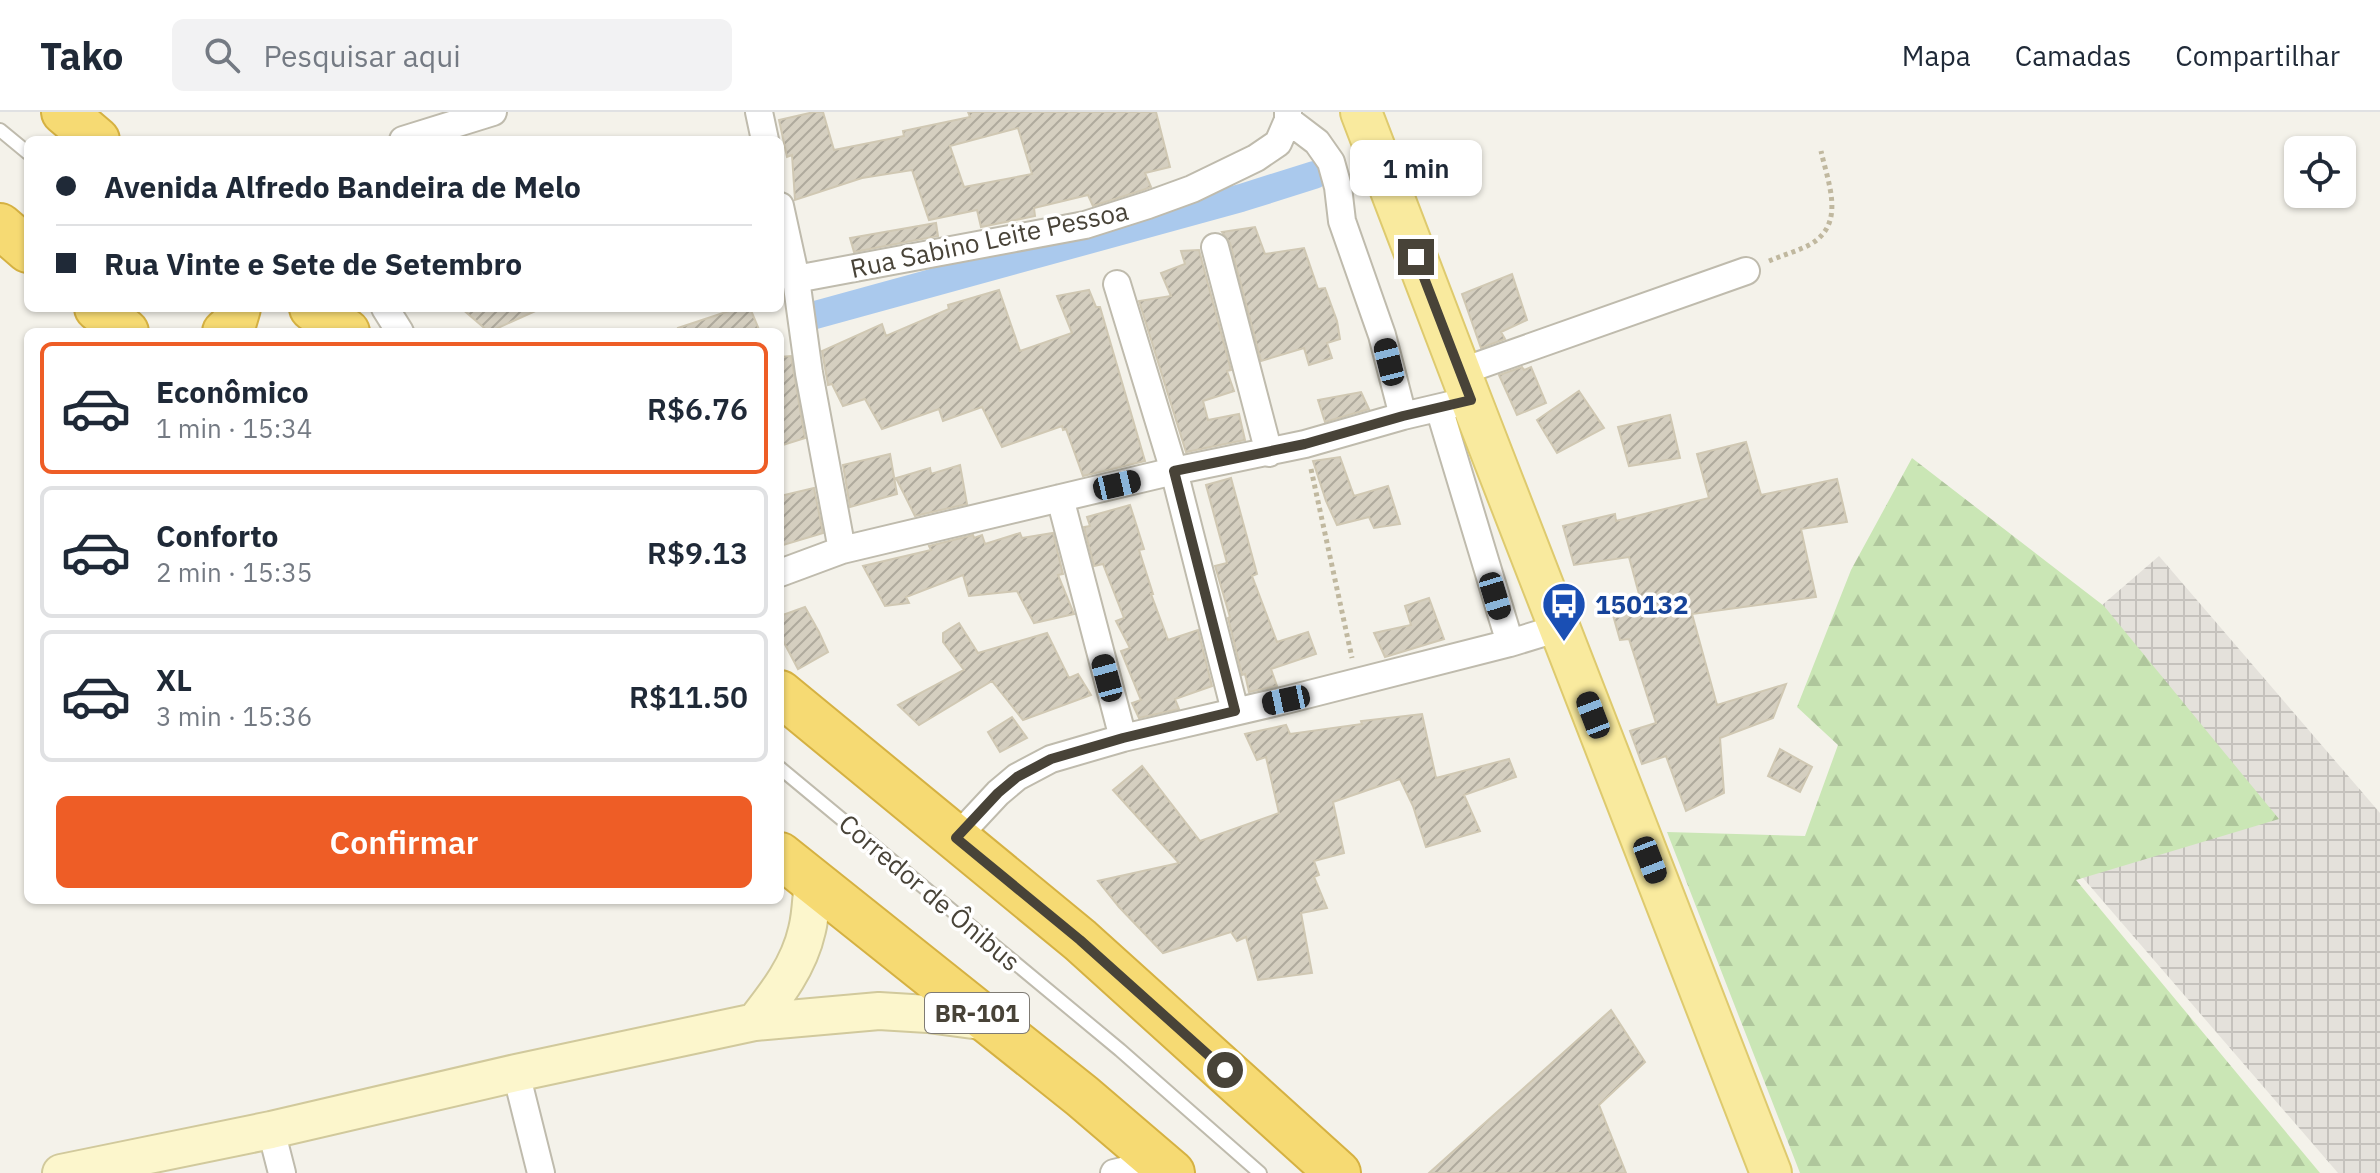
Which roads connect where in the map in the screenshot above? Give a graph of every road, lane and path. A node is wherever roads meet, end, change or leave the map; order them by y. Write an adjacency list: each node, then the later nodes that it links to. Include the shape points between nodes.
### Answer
1 (64, 112): 7 (highway)
2 (493, 112): 5 (street)
3 (759, 112): 8 (street)
4 (1288, 116): 17 (street, Rua Sabino Leite Pessoa, via 1278,143 1256,158 1148,205 1085,225); 24 (street, via 1331,162 1342,221 1382,335)
5 (411, 129)
6 (0, 130): 10 (lane)
7 (92, 136)
8 (764, 136)
9 (1372, 140): 23 (main road)
10 (24, 150)
11 (1821, 151): 16 (path, via 1833,208 1829,227 1812,243)
12 (784, 224): 17 (street)
13 (0, 226): 14 (highway)
14 (24, 247)
15 (1215, 247): 26 (street)
16 (1746, 271): 23 (street)
17 (796, 279): 29 (street)
18 (1117, 284): 27 (street)
19 (102, 312): 21 (highway)
20 (318, 312): 22 (highway)
21 (121, 328)
22 (341, 328)
23 (1457, 393): 24 (street); 31 (main road); 32 (street)
24 (1403, 416): 25 (street)
25 (1305, 444): 26 (street); 33 (path)
26 (1269, 453): 27 (street)
27 (1174, 471): 28 (street); 35 (street)
28 (1060, 498): 29 (street); 36 (street)
29 (842, 550): 30 (street)
30 (784, 572)
31 (1559, 628): 32 (street); 51 (main road)
32 (1510, 643): 33 (street)
33 (1356, 681): 35 (street)
34 (784, 696): 38 (highway)
35 (1235, 711): 36 (street)
36 (1123, 738): 38 (street, via 1051,759 1017,777)
37 (784, 771): 49 (lane, Corredor de Ônibus, via 1108,1039)
38 (956, 838): 50 (highway, via 1080,940)
39 (796, 868): 40 (street, via 808,929 791,972); 41 (highway, BR-101)
40 (755, 1022): 41 (street, via 879,1011); 42 (street)
41 (988, 1022): 44 (highway, BR-101)
42 (516, 1073): 43 (street); 47 (street)
43 (271, 1130): 45 (street); 46 (street)
44 (1166, 1168): 48 (street)
45 (74, 1172)
46 (282, 1173)
47 (541, 1173)
48 (1114, 1173)
49 (1260, 1173)
50 (1338, 1173)
51 (1771, 1173)

